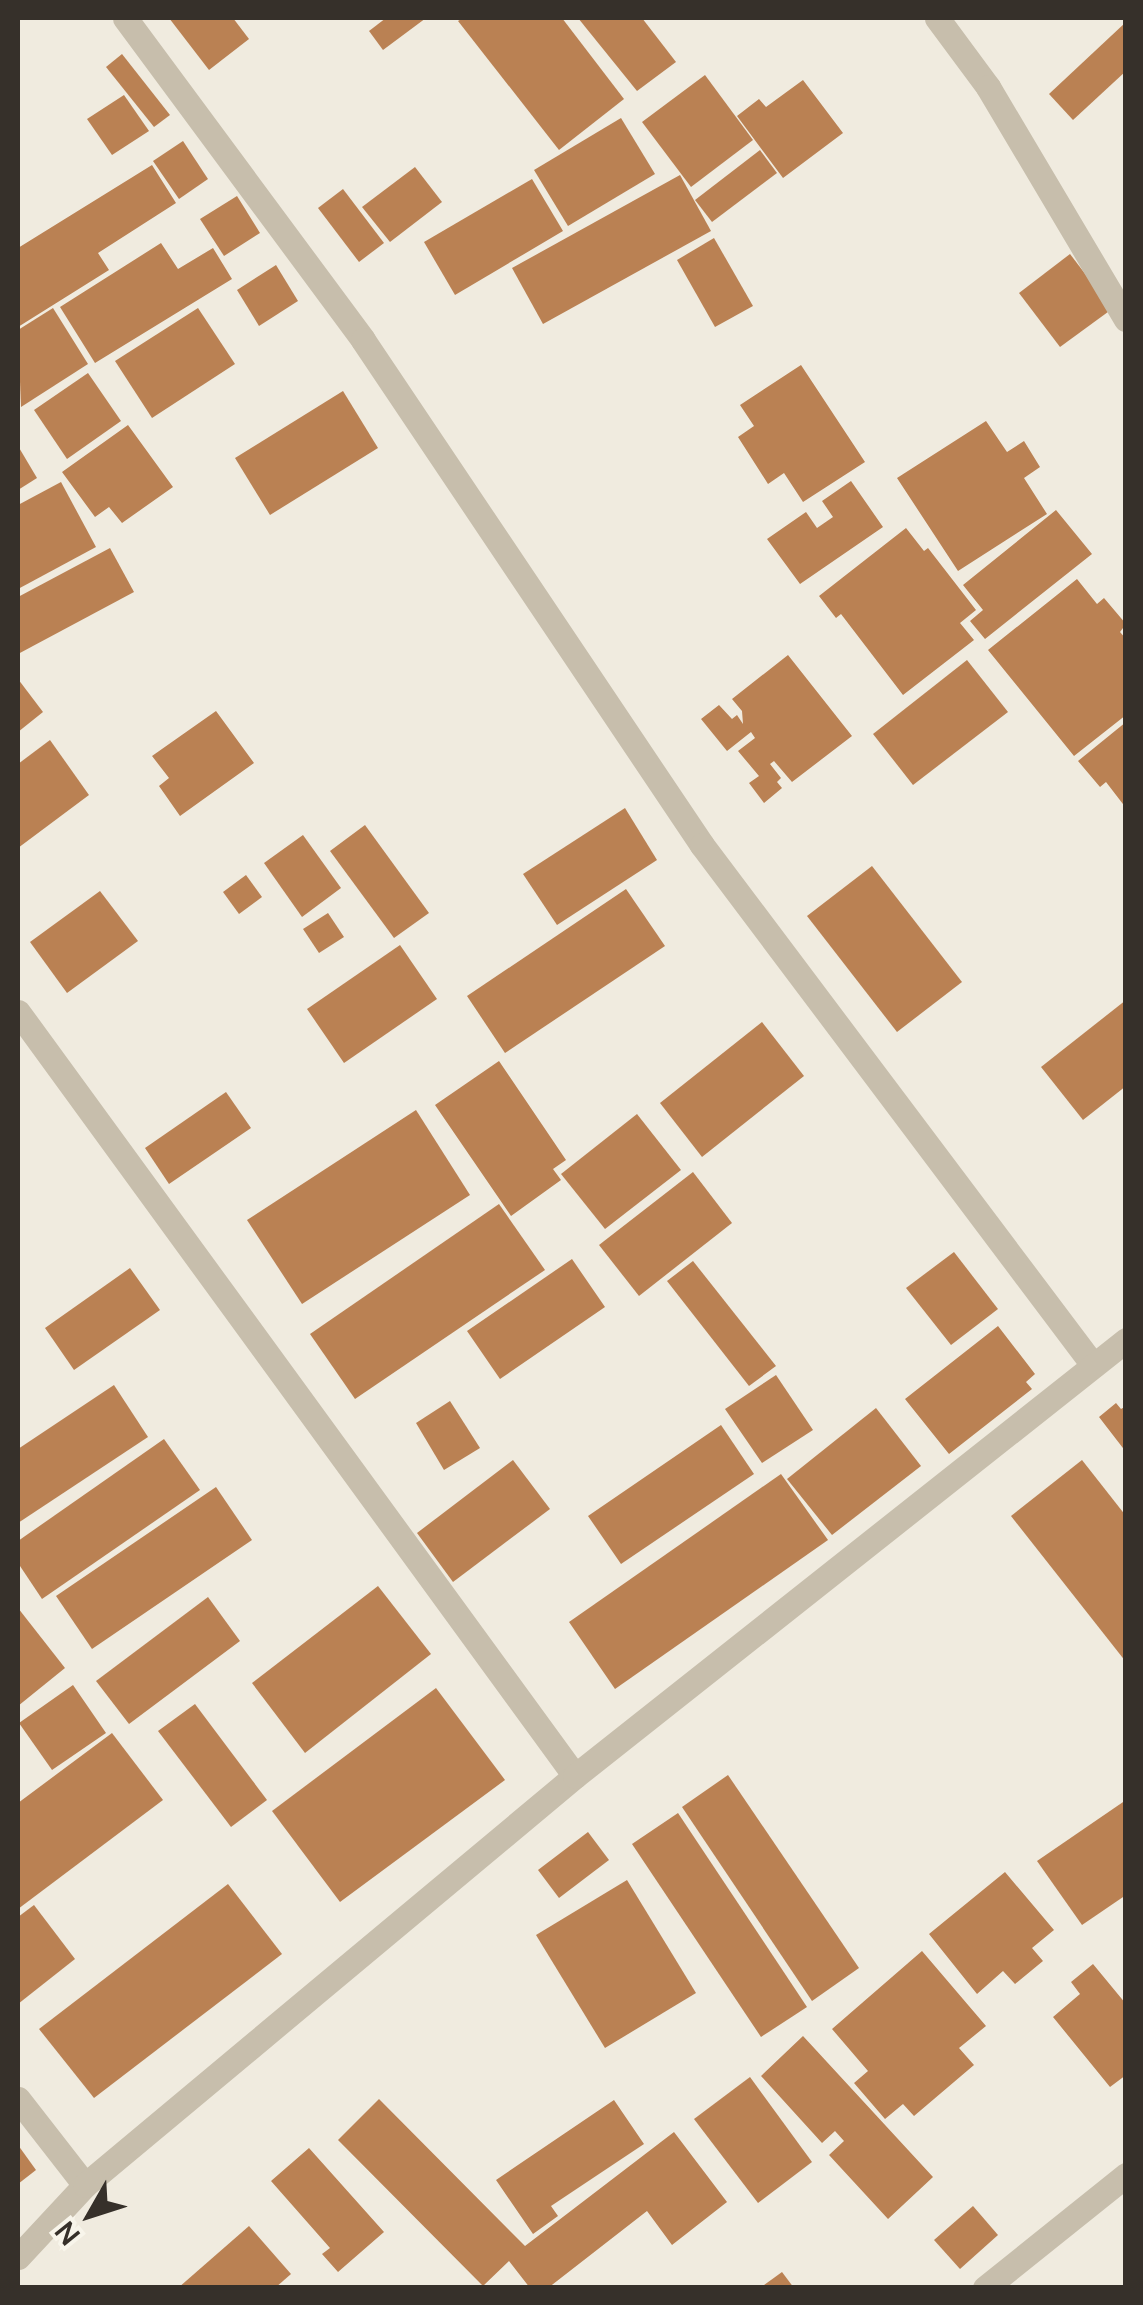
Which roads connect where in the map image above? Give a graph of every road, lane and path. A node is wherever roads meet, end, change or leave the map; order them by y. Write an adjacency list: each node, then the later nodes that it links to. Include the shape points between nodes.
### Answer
1 (125, 18): 6 (street, via 364,340 702,844)
2 (937, 18): 3 (street, via 988,87)
3 (1126, 319)
4 (18, 1012): 7 (street)
5 (1126, 1340): 6 (street)
6 (1093, 1364): 7 (street)
7 (575, 1776): 10 (street)
8 (18, 2099): 10 (street)
9 (1126, 2175): 12 (street)
10 (85, 2185): 11 (street)
11 (18, 2257)
12 (985, 2288)

